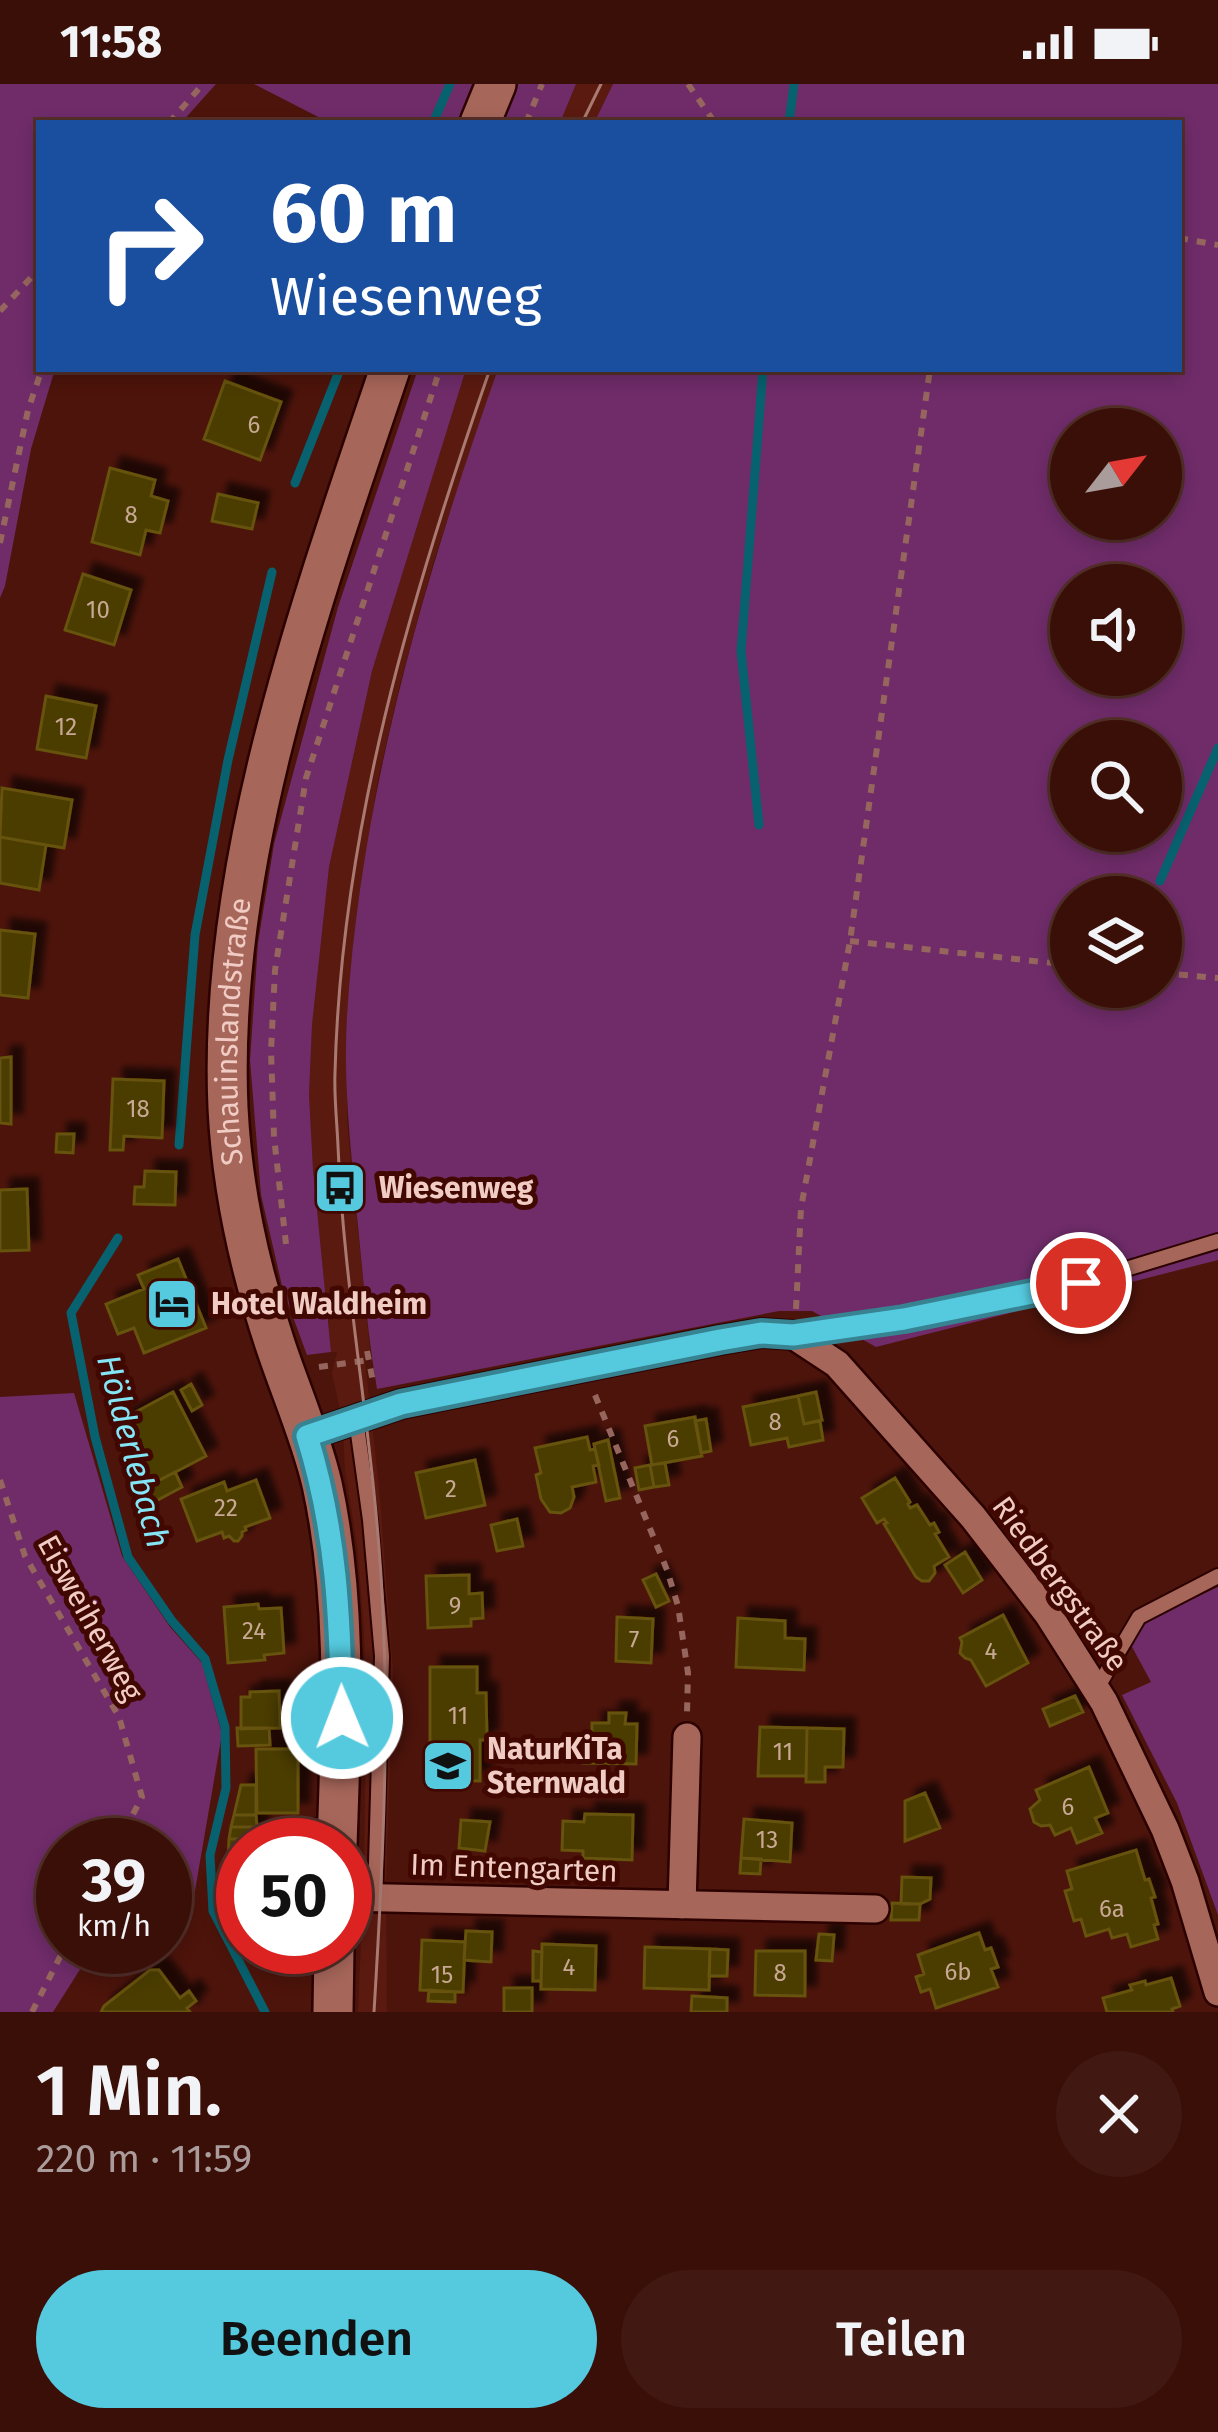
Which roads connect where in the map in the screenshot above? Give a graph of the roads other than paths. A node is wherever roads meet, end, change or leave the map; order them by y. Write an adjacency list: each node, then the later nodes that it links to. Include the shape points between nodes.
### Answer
1 (496, 84): 2 (main road)
2 (480, 120)
3 (390, 372): 7 (main road, Schauinslandstraße, via 291,675 247,861 230,982 228,1108 238,1205)
4 (1218, 1241): 5 (lane, via 1081,1283)
5 (793, 1335): 6 (street, via 761,1333); 9 (street, Riedbergstraße, via 837,1364 974,1517)
6 (356, 1419): 7 (street); 12 (lane, via 382,1656)
7 (307, 1436): 11 (main road, Schauinslandstraße, via 340,1606)
8 (1218, 1576): 9 (lane, via 1139,1617)
9 (1096, 1690): 16 (street, Riedbergstraße, via 1165,1829)
10 (687, 1737): 13 (street)
11 (338, 1818)
12 (375, 1897): 13 (street, Im Entengarten)
13 (682, 1905): 14 (street, Im Entengarten)
14 (875, 1909)
15 (333, 1974): 17 (main road)
16 (1218, 1992)
17 (333, 2012)

